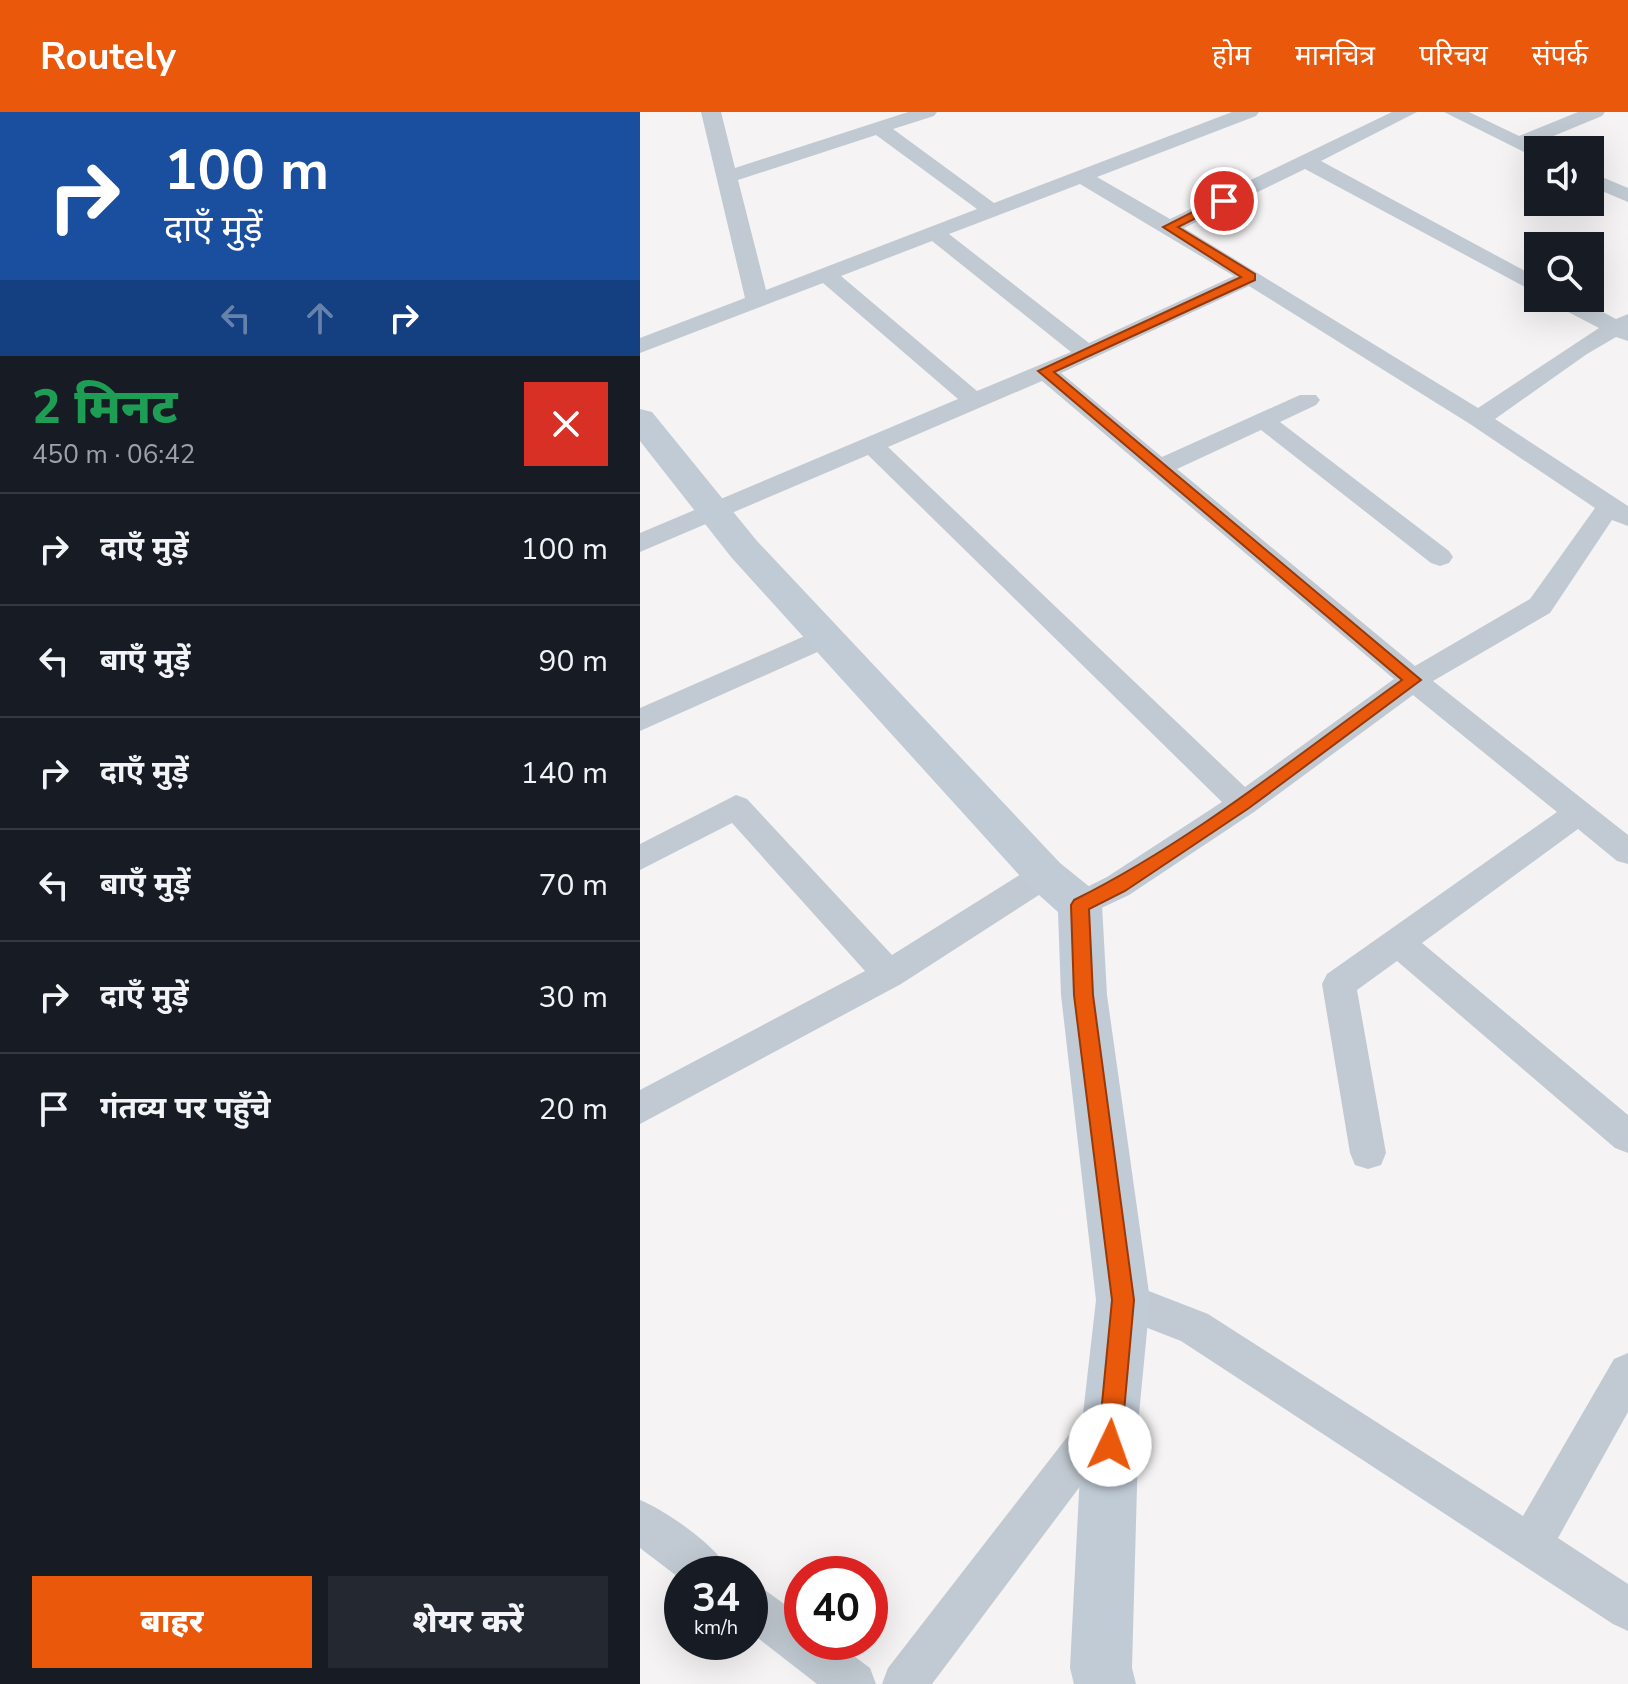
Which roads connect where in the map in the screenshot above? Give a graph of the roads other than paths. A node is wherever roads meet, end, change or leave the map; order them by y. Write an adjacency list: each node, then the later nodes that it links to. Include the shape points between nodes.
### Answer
1 (711, 112): 12 (street)
2 (927, 112): 7 (street)
3 (1249, 112): 11 (street)
4 (1407, 112): 10 (street)
5 (1454, 112): 8 (street)
6 (1595, 112): 8 (street)
7 (879, 128): 12 (street); 15 (street)
8 (1519, 143): 9 (street)
9 (1524, 146)
10 (1306, 161): 16 (street); 20 (street)
11 (1080, 176): 15 (street); 16 (street)
12 (727, 177): 21 (street)
13 (1604, 184): 14 (street)
14 (1626, 194)
15 (991, 210): 17 (street)
16 (1169, 227): 19 (street)
17 (933, 232): 18 (street); 25 (street)
18 (825, 274): 21 (street); 28 (street)
19 (1250, 277): 25 (street); 30 (street)
20 (1524, 279)
21 (757, 300): 24 (street)
22 (1589, 312): 23 (street)
23 (1624, 328): 30 (street, via 1579,349)
24 (640, 346)
25 (1087, 353): 26 (street)
26 (1045, 371): 28 (street); 33 (street)
27 (1308, 400): 31 (street)
28 (975, 401): 32 (street)
29 (640, 419): 34 (street)
30 (1479, 419): 35 (street)
31 (1263, 420): 33 (street); 37 (street)
32 (871, 444): 34 (street); 41 (street)
33 (1160, 467): 39 (street)
34 (713, 510): 36 (street); 38 (street)
35 (1618, 513): 39 (street, via 1540,606)
36 (640, 543)
37 (1440, 557)
38 (823, 638): 40 (street); 45 (street)
39 (1413, 680): 41 (street); 42 (street)
40 (640, 720)
41 (1243, 804): 46 (street)
42 (1579, 813): 43 (street); 47 (street)
43 (1628, 852)
44 (640, 858): 48 (street, via 736,807)
45 (1045, 875): 46 (street); 48 (street)
46 (1080, 905): 52 (street, via 1084,995)
47 (1398, 942): 50 (street); 51 (street, via 1339,984)
48 (889, 974): 49 (street)
49 (640, 1108)
50 (1628, 1137)
51 (1368, 1153)
52 (1123, 1300): 54 (street); 56 (street, via 1194,1327)
53 (1628, 1373): 56 (street)
54 (1111, 1414): 60 (street); 62 (street)
55 (640, 1521): 57 (street)
56 (1531, 1544): 58 (street)
57 (686, 1556)
58 (1628, 1609)
59 (768, 1619): 61 (street)
60 (1109, 1679)
61 (854, 1684)
62 (904, 1684)

